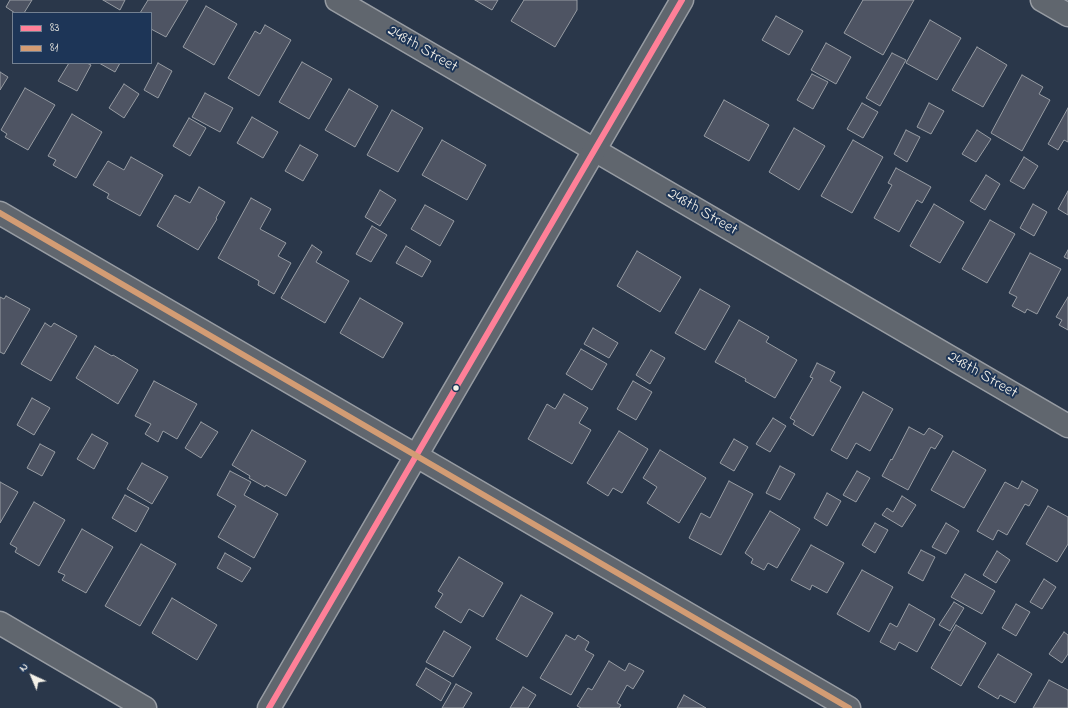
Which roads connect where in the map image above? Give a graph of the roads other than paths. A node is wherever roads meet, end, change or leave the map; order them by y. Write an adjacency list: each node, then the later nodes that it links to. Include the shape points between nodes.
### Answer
1 (337, 0): 5 (street, 248th Street)
2 (682, 0): 5 (street)
3 (1042, 0): 4 (street)
4 (1068, 15)
5 (594, 150): 7 (street, 248th Street); 8 (street)
6 (0, 213): 8 (street)
7 (1068, 426)
8 (416, 456): 11 (street); 12 (street)
9 (0, 623): 10 (street)
10 (145, 708)
11 (269, 708)
12 (849, 708)

